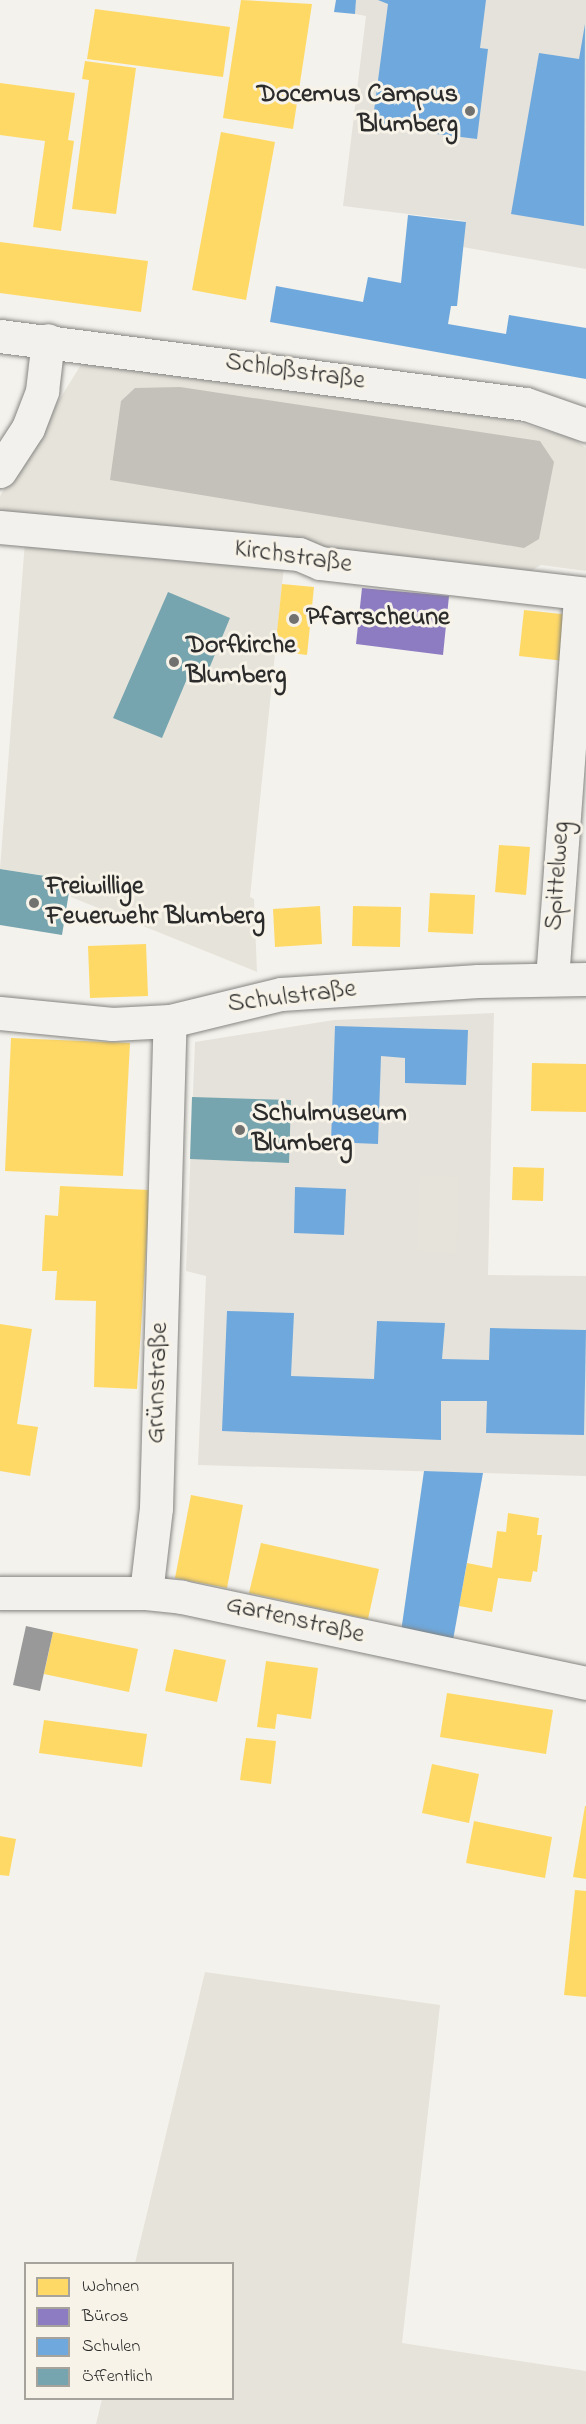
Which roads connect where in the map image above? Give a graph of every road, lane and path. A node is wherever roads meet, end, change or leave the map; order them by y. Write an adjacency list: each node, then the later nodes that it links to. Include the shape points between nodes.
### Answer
1 (0, 336): 2 (street, Schloßstraße)
2 (48, 340): 3 (street, Schloßstraße, via 526,404); 4 (street, via 42,391 31,419)
3 (586, 426)
4 (0, 471)
5 (0, 527): 6 (street, Kirchstraße, via 299,554 320,563)
6 (583, 594): 8 (street, Spittelweg)
7 (586, 978): 8 (street, Schulstraße)
8 (552, 979): 10 (street, Schulstraße, via 281,994)
9 (0, 1012): 10 (street, Schulstraße, via 112,1024)
10 (170, 1021): 12 (street, Grünstraße, via 156,1508)
11 (0, 1593): 12 (street, Gartenstraße)
12 (146, 1593): 13 (street, Gartenstraße, via 209,1602)
13 (586, 1683)

